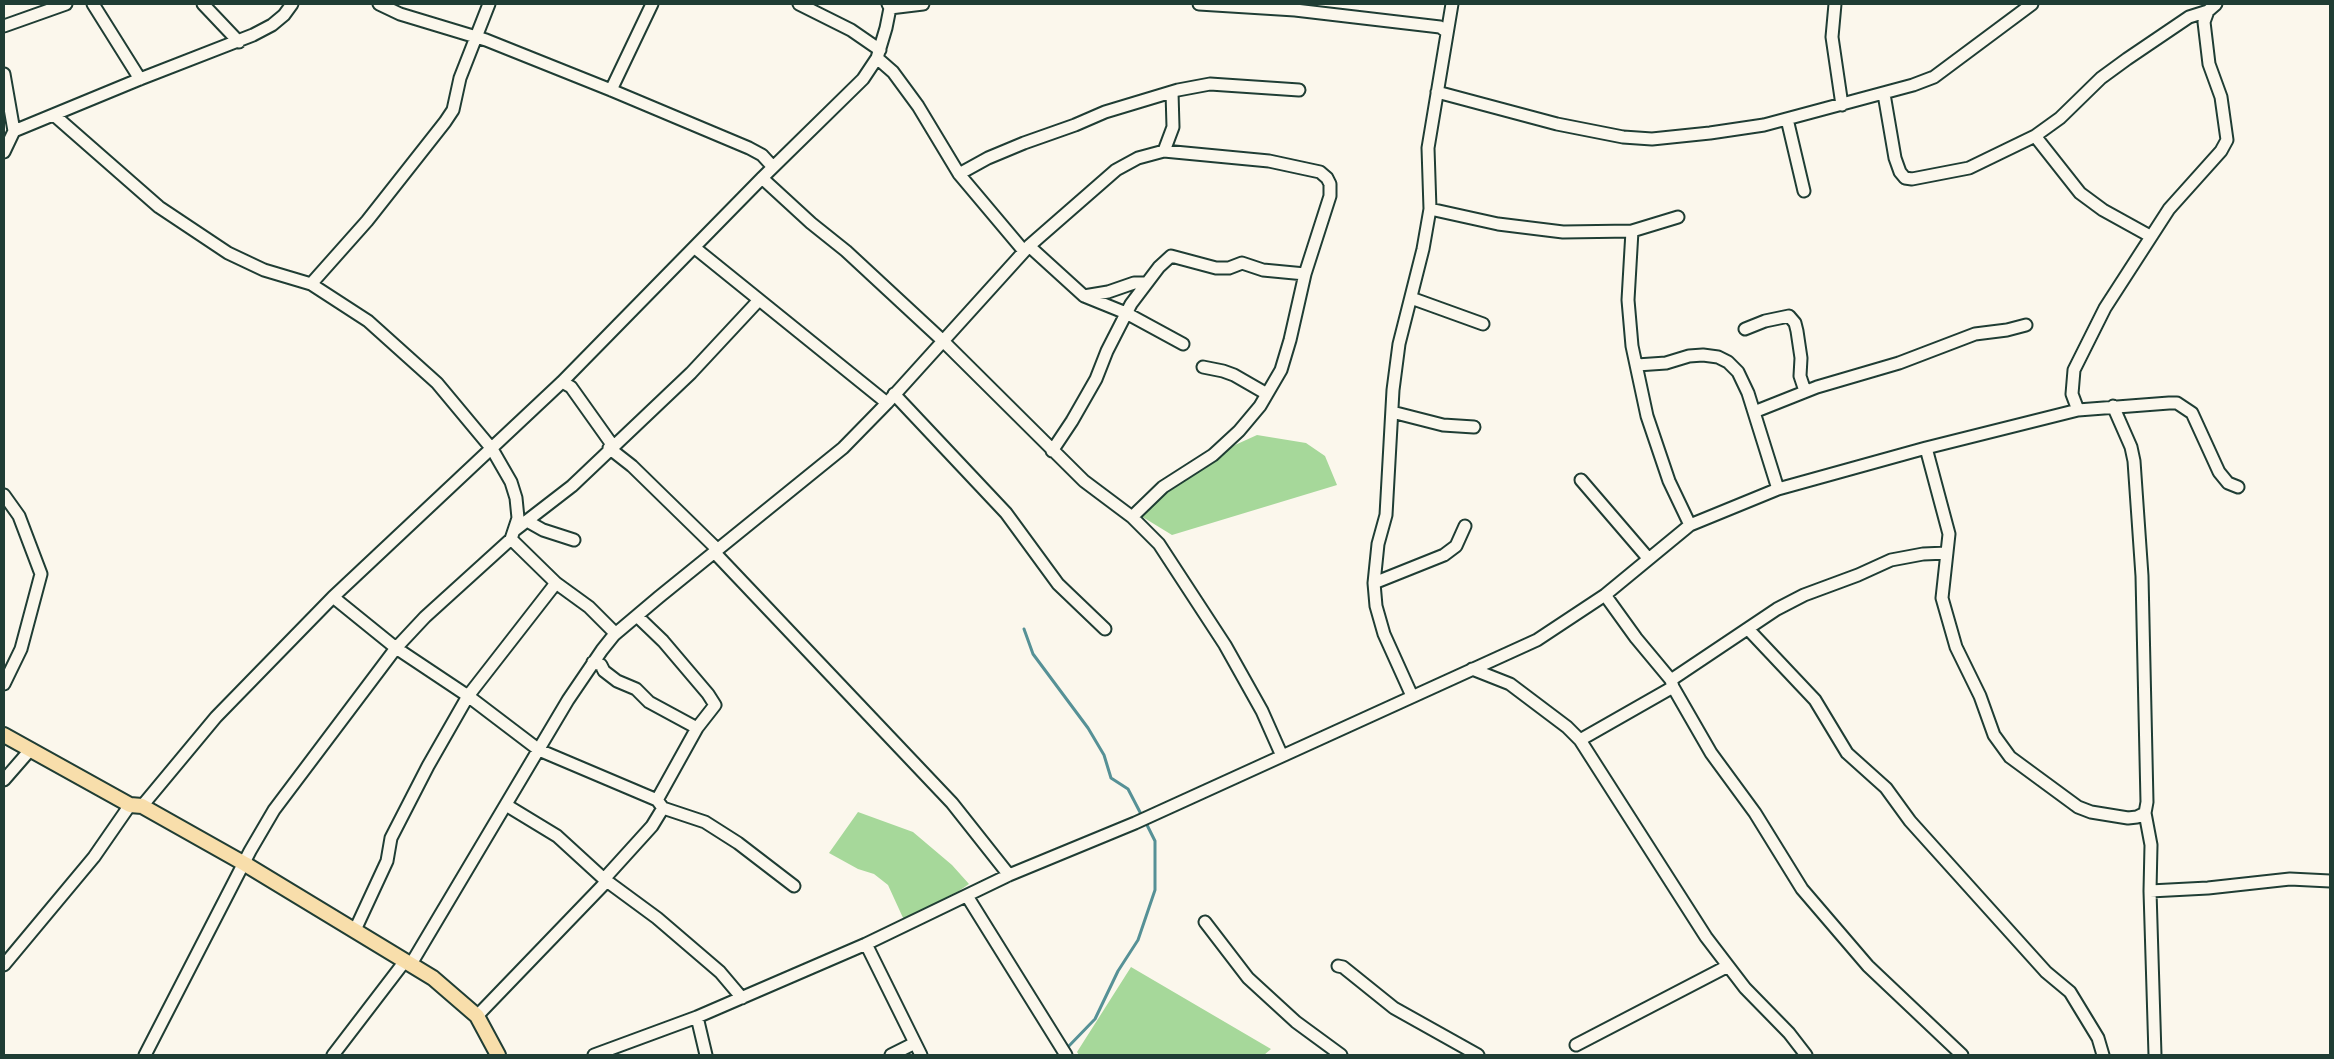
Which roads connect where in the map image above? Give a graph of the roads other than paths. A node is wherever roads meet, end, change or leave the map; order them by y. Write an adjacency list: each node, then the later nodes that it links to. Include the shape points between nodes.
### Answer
1 (66, 4): 17 (street)
2 (93, 4): 23 (street)
3 (203, 4): 20 (street)
4 (292, 4): 20 (street, via 272,25)
5 (379, 4): 19 (street, via 400,14)
6 (489, 4): 19 (street)
7 (652, 4): 24 (street)
8 (800, 4): 21 (street, via 851,30)
9 (923, 4): 14 (street)
10 (1199, 4): 15 (street)
11 (1452, 4): 18 (street)
12 (1835, 4): 29 (street, via 1832,37)
13 (2032, 4): 28 (street, via 1934,77)
14 (889, 6): 21 (street)
15 (1296, 7): 18 (street, via 1440,27)
16 (2212, 7): 34 (street, via 2189,17 2127,59); 45 (street, via 2204,22 2209,64 2221,97 2227,140)
17 (4, 26)
18 (1447, 32): 27 (street)
19 (475, 37): 24 (street); 50 (street, via 460,78 453,110 367,221)
20 (239, 42): 23 (street)
21 (879, 54): 38 (street, via 863,79); 39 (street, via 918,106)
22 (4, 74): 33 (street)
23 (140, 79): 30 (street)
24 (611, 90): 38 (street, via 749,148)
25 (1299, 90): 26 (street, via 1210,84)
26 (1172, 92): 32 (street); 39 (street, via 1105,112 1024,143)
27 (1437, 92): 31 (street, via 1557,124 1623,137 1652,139 1710,133); 42 (street, via 1428,148)
28 (1884, 94): 29 (street); 34 (street, via 1895,158 1905,178 1969,168)
29 (1842, 106): 31 (street)
30 (54, 115): 33 (street); 50 (street, via 160,207 228,254 264,270)
31 (1787, 119): 41 (street)
32 (1172, 129): 35 (street); 37 (street, via 1180,144)
33 (14, 130): 36 (street)
34 (2035, 136): 45 (street, via 2080,193)
35 (1164, 150): 37 (street); 47 (street, via 1138,158 1116,170)
36 (4, 152)
37 (1194, 153): 48 (street, via 1270,161 1320,172 1327,178 1330,196)
38 (773, 167): 40 (street)
39 (959, 174): 47 (street)
40 (762, 178): 46 (street); 58 (street)
41 (1804, 191)
42 (1430, 209): 44 (street, via 1521,228 1563,232); 52 (street)
43 (1678, 218): 44 (street)
44 (1632, 231): 60 (street, via 1628,300)
45 (2150, 236): 67 (street, via 2105,308 2074,370 2072,394)
46 (695, 248): 53 (street); 62 (street)
47 (1026, 248): 51 (street); 58 (street)
48 (1305, 274): 49 (street, via 1263,270 1242,263 1216,268 1171,256); 64 (street, via 1288,348 1281,370)
49 (1146, 283): 51 (street); 54 (street)
50 (311, 284): 73 (street, via 368,321 437,383)
51 (1084, 296): 54 (street)
52 (1412, 298): 55 (street); 68 (street, via 1399,344)
53 (760, 300): 65 (street); 71 (street)
54 (1126, 313): 59 (street); 74 (street, via 1096,379)
55 (1483, 324)
56 (2026, 325): 63 (street, via 1975,334 1899,363)
57 (1744, 329): 63 (street, via 1789,316 1797,331 1800,376)
58 (942, 340): 65 (street); 74 (street)
59 (1183, 344)
60 (1636, 365): 69 (street, via 1666,363 1689,356 1718,357 1738,372); 82 (street, via 1647,416 1669,481)
61 (1203, 367): 64 (street, via 1234,375)
62 (562, 382): 71 (street, via 571,387); 73 (street)
63 (1805, 391): 69 (street)
64 (1267, 394): 79 (street, via 1239,431 1213,455 1163,487)
65 (890, 399): 85 (street, via 843,448); 93 (street, via 1006,513 1058,584)
66 (2114, 406): 67 (street); 76 (street, via 2177,403 2184,407 2192,413 2219,472 2228,483); 113 (street, via 2134,461 2142,576 2147,802)
67 (2078, 410): 72 (street)
68 (1392, 412): 70 (street, via 1443,425); 89 (street, via 1386,516 1378,544)
69 (1754, 412): 77 (street)
70 (1474, 427)
71 (611, 447): 80 (street, via 572,486); 85 (street)
72 (1926, 448): 77 (street); 86 (street, via 1946,516 1949,534)
73 (492, 449): 83 (street, via 511,482 518,518); 91 (street)
74 (1052, 451): 79 (street, via 1104,498)
75 (1581, 480): 87 (street)
76 (2238, 487)
77 (1778, 489): 82 (street)
78 (4, 495): 100 (street, via 18,516 41,574 21,649)
79 (1132, 517): 108 (street, via 1158,544 1225,645 1262,711)
80 (527, 521): 83 (street); 84 (street)
81 (1465, 526): 89 (street, via 1456,546 1444,555)
82 (1690, 526): 87 (street)
83 (513, 535): 88 (street); 96 (street)
84 (574, 540)
85 (716, 552): 92 (street); 115 (street, via 932,782)
86 (1947, 553): 94 (street, via 1891,560 1858,576 1804,595); 113 (street, via 1942,598 1956,647 1980,696 1994,736 2010,757 2078,807 2113,816)
87 (1648, 558): 90 (street)
88 (556, 582): 95 (street, via 589,607); 101 (street)
89 (1374, 583): 102 (street, via 1384,634)
90 (1605, 595): 98 (street, via 1537,640); 99 (street)
91 (333, 597): 96 (street); 112 (street, via 216,717)
92 (636, 616): 95 (street); 103 (street, via 664,640 714,702 713,710)
93 (1105, 629)
94 (1748, 629): 99 (street); 145 (street, via 1815,700 1848,753 1886,788 1910,821 2046,972 2070,992 2098,1038)
95 (614, 635): 97 (street)
96 (396, 648): 101 (street); 114 (street, via 274,810)
97 (593, 662): 103 (street, via 601,665 617,681 636,689 649,702); 107 (street)
98 (1472, 669): 102 (street); 105 (street, via 1510,684)
99 (1672, 683): 105 (street); 144 (street, via 1711,753 1755,813 1802,889 1868,966)
100 (4, 684)
101 (468, 696): 107 (street); 122 (street, via 391,838 387,861)
102 (1412, 696): 108 (street)
103 (697, 728): 110 (street)
104 (4, 735): 106 (main road)
105 (1580, 740): 127 (street, via 1706,937)
106 (31, 750): 109 (street); 112 (main road)
107 (539, 750): 110 (street); 111 (street)
108 (1282, 756): 115 (street, via 1155,815)
109 (4, 780)
110 (660, 804): 116 (street, via 652,826); 118 (street, via 705,822)
111 (506, 805): 116 (street, via 557,836); 124 (street)
112 (136, 806): 114 (main road); 125 (street)
113 (2141, 815): 119 (street, via 2149,831)
114 (245, 864): 122 (main road); 133 (street)
115 (1009, 875): 120 (street)
116 (606, 880): 128 (street, via 720,972); 129 (street)
117 (2330, 881): 119 (street, via 2290,879)
118 (794, 886)
119 (2150, 891): 146 (street)
120 (967, 896): 123 (street); 140 (street)
121 (1205, 922): 141 (street, via 1248,978 1296,1022)
122 (355, 930): 124 (main road)
123 (866, 944): 128 (street); 131 (street)
124 (408, 962): 129 (main road, via 433,978); 134 (street)
125 (4, 965)
126 (1338, 966): 142 (street, via 1394,1008)
127 (1728, 966): 132 (street); 143 (street)
128 (742, 998): 130 (street)
129 (477, 1016): 135 (main road)
130 (697, 1017): 136 (street); 137 (street)
131 (915, 1043): 138 (street); 139 (street)
132 (1576, 1046)
133 (145, 1055)
134 (333, 1055)
135 (498, 1055)
136 (594, 1055)
137 (706, 1055)
138 (891, 1055)
139 (921, 1055)
140 (1066, 1055)
141 (1341, 1055)
142 (1478, 1055)
143 (1806, 1055)
144 (1962, 1055)
145 (2103, 1055)
146 (2155, 1055)

